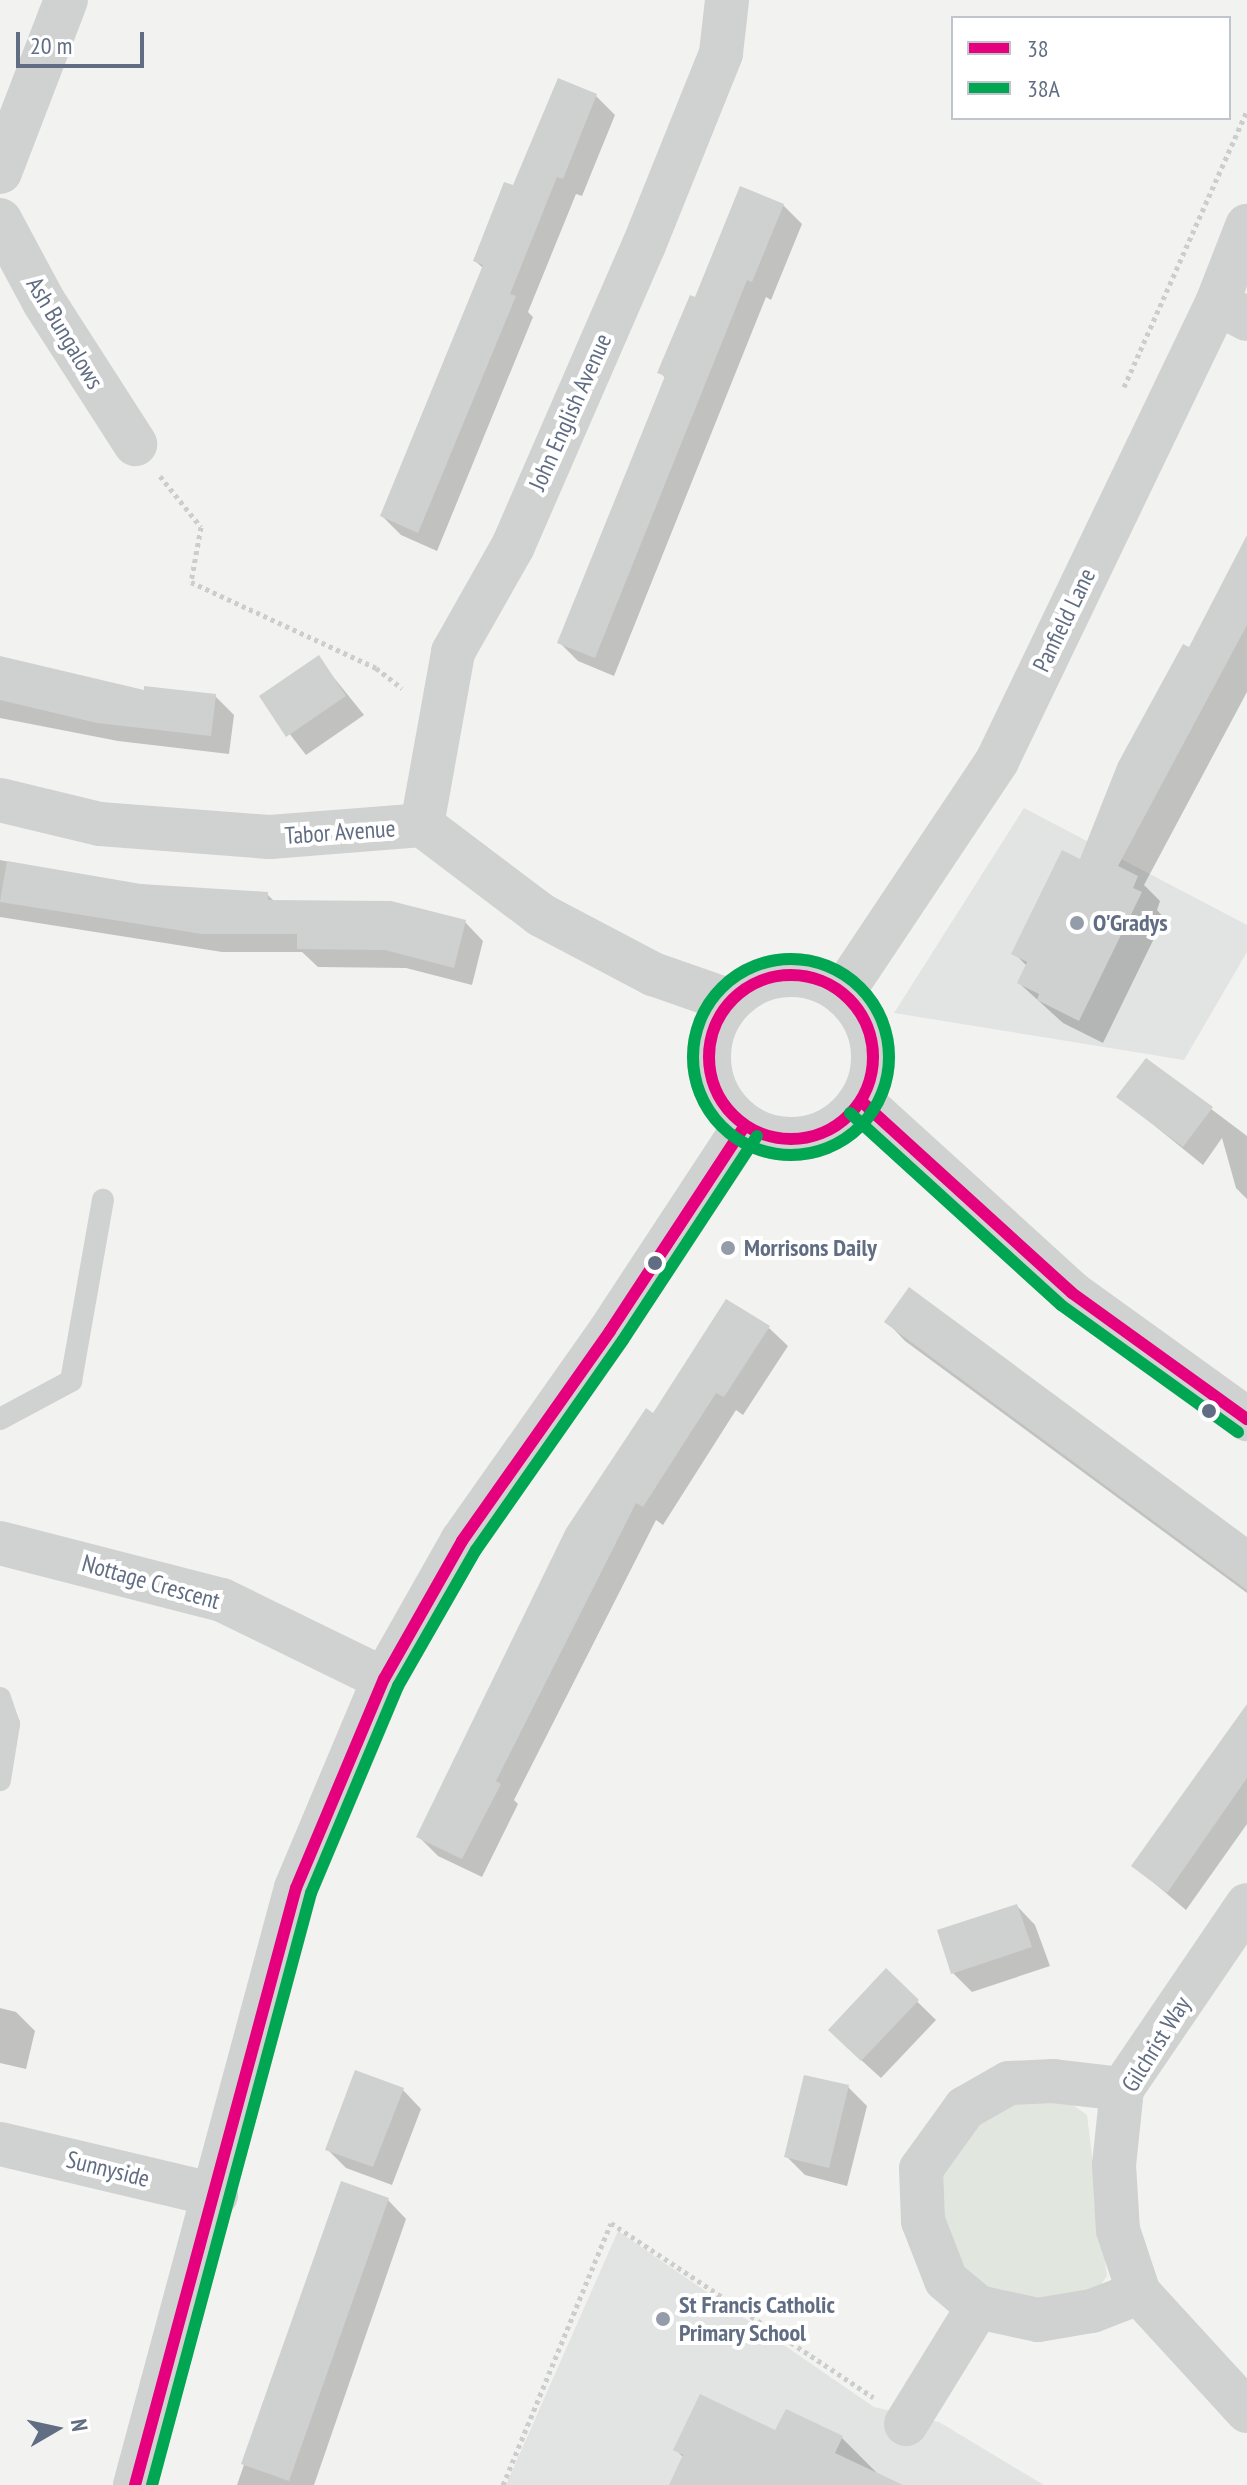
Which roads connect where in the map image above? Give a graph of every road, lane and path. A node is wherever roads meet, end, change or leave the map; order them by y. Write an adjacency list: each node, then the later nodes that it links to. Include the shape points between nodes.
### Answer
1 (66, 0): 3 (street)
2 (727, 0): 8 (street, John English Avenue, via 721,53 698,112 513,546 453,652)
3 (0, 172)
4 (0, 220): 7 (street, Ash Bungalows, via 44,302)
5 (1247, 226): 6 (street, Panfield Lane)
6 (1232, 311): 11 (street, Panfield Lane, via 997,761)
7 (135, 444): 8 (path, via 201,527 191,582 376,668)
8 (439, 719): 10 (street, John English Avenue)
9 (0, 800): 10 (street, Tabor Avenue, via 100,824 270,837)
10 (422, 825): 12 (street, Tabor Avenue, via 541,915 653,974)
11 (843, 992): 12 (street, via 813,977 784,975 752,984); 13 (street, via 864,1017 873,1044 873,1073)
12 (730, 1001): 14 (street, via 714,1028 708,1056 714,1088)
13 (861, 1101): 14 (street, via 842,1123 807,1139 778,1139); 17 (street, via 1072,1293)
14 (744, 1127): 19 (street, via 610,1331 462,1541)
15 (103, 1200): 16 (lane, via 71,1381)
16 (0, 1419)
17 (1247, 1419)
18 (0, 1543): 19 (street, Nottage Crescent, via 222,1600)
19 (384, 1679): 25 (street, via 296,1888)
20 (0, 1698): 21 (lane, via 9,1724)
21 (0, 1780)
22 (1247, 1905): 23 (street, Gilchrist Way)
23 (1122, 2089): 26 (street, Gilchrist Way, via 1114,2165 1118,2230); 27 (street, via 1053,2081 1009,2083 965,2108 921,2169 923,2221 946,2280)
24 (0, 2144): 25 (street, Sunnyside)
25 (216, 2195): 30 (street)
26 (1139, 2293): 27 (street, via 1092,2311 1038,2320); 28 (street)
27 (978, 2307): 29 (street)
28 (1247, 2411)
29 (906, 2424): 31 (path, via 845,2374 611,2223)
30 (135, 2485)
31 (503, 2485)

